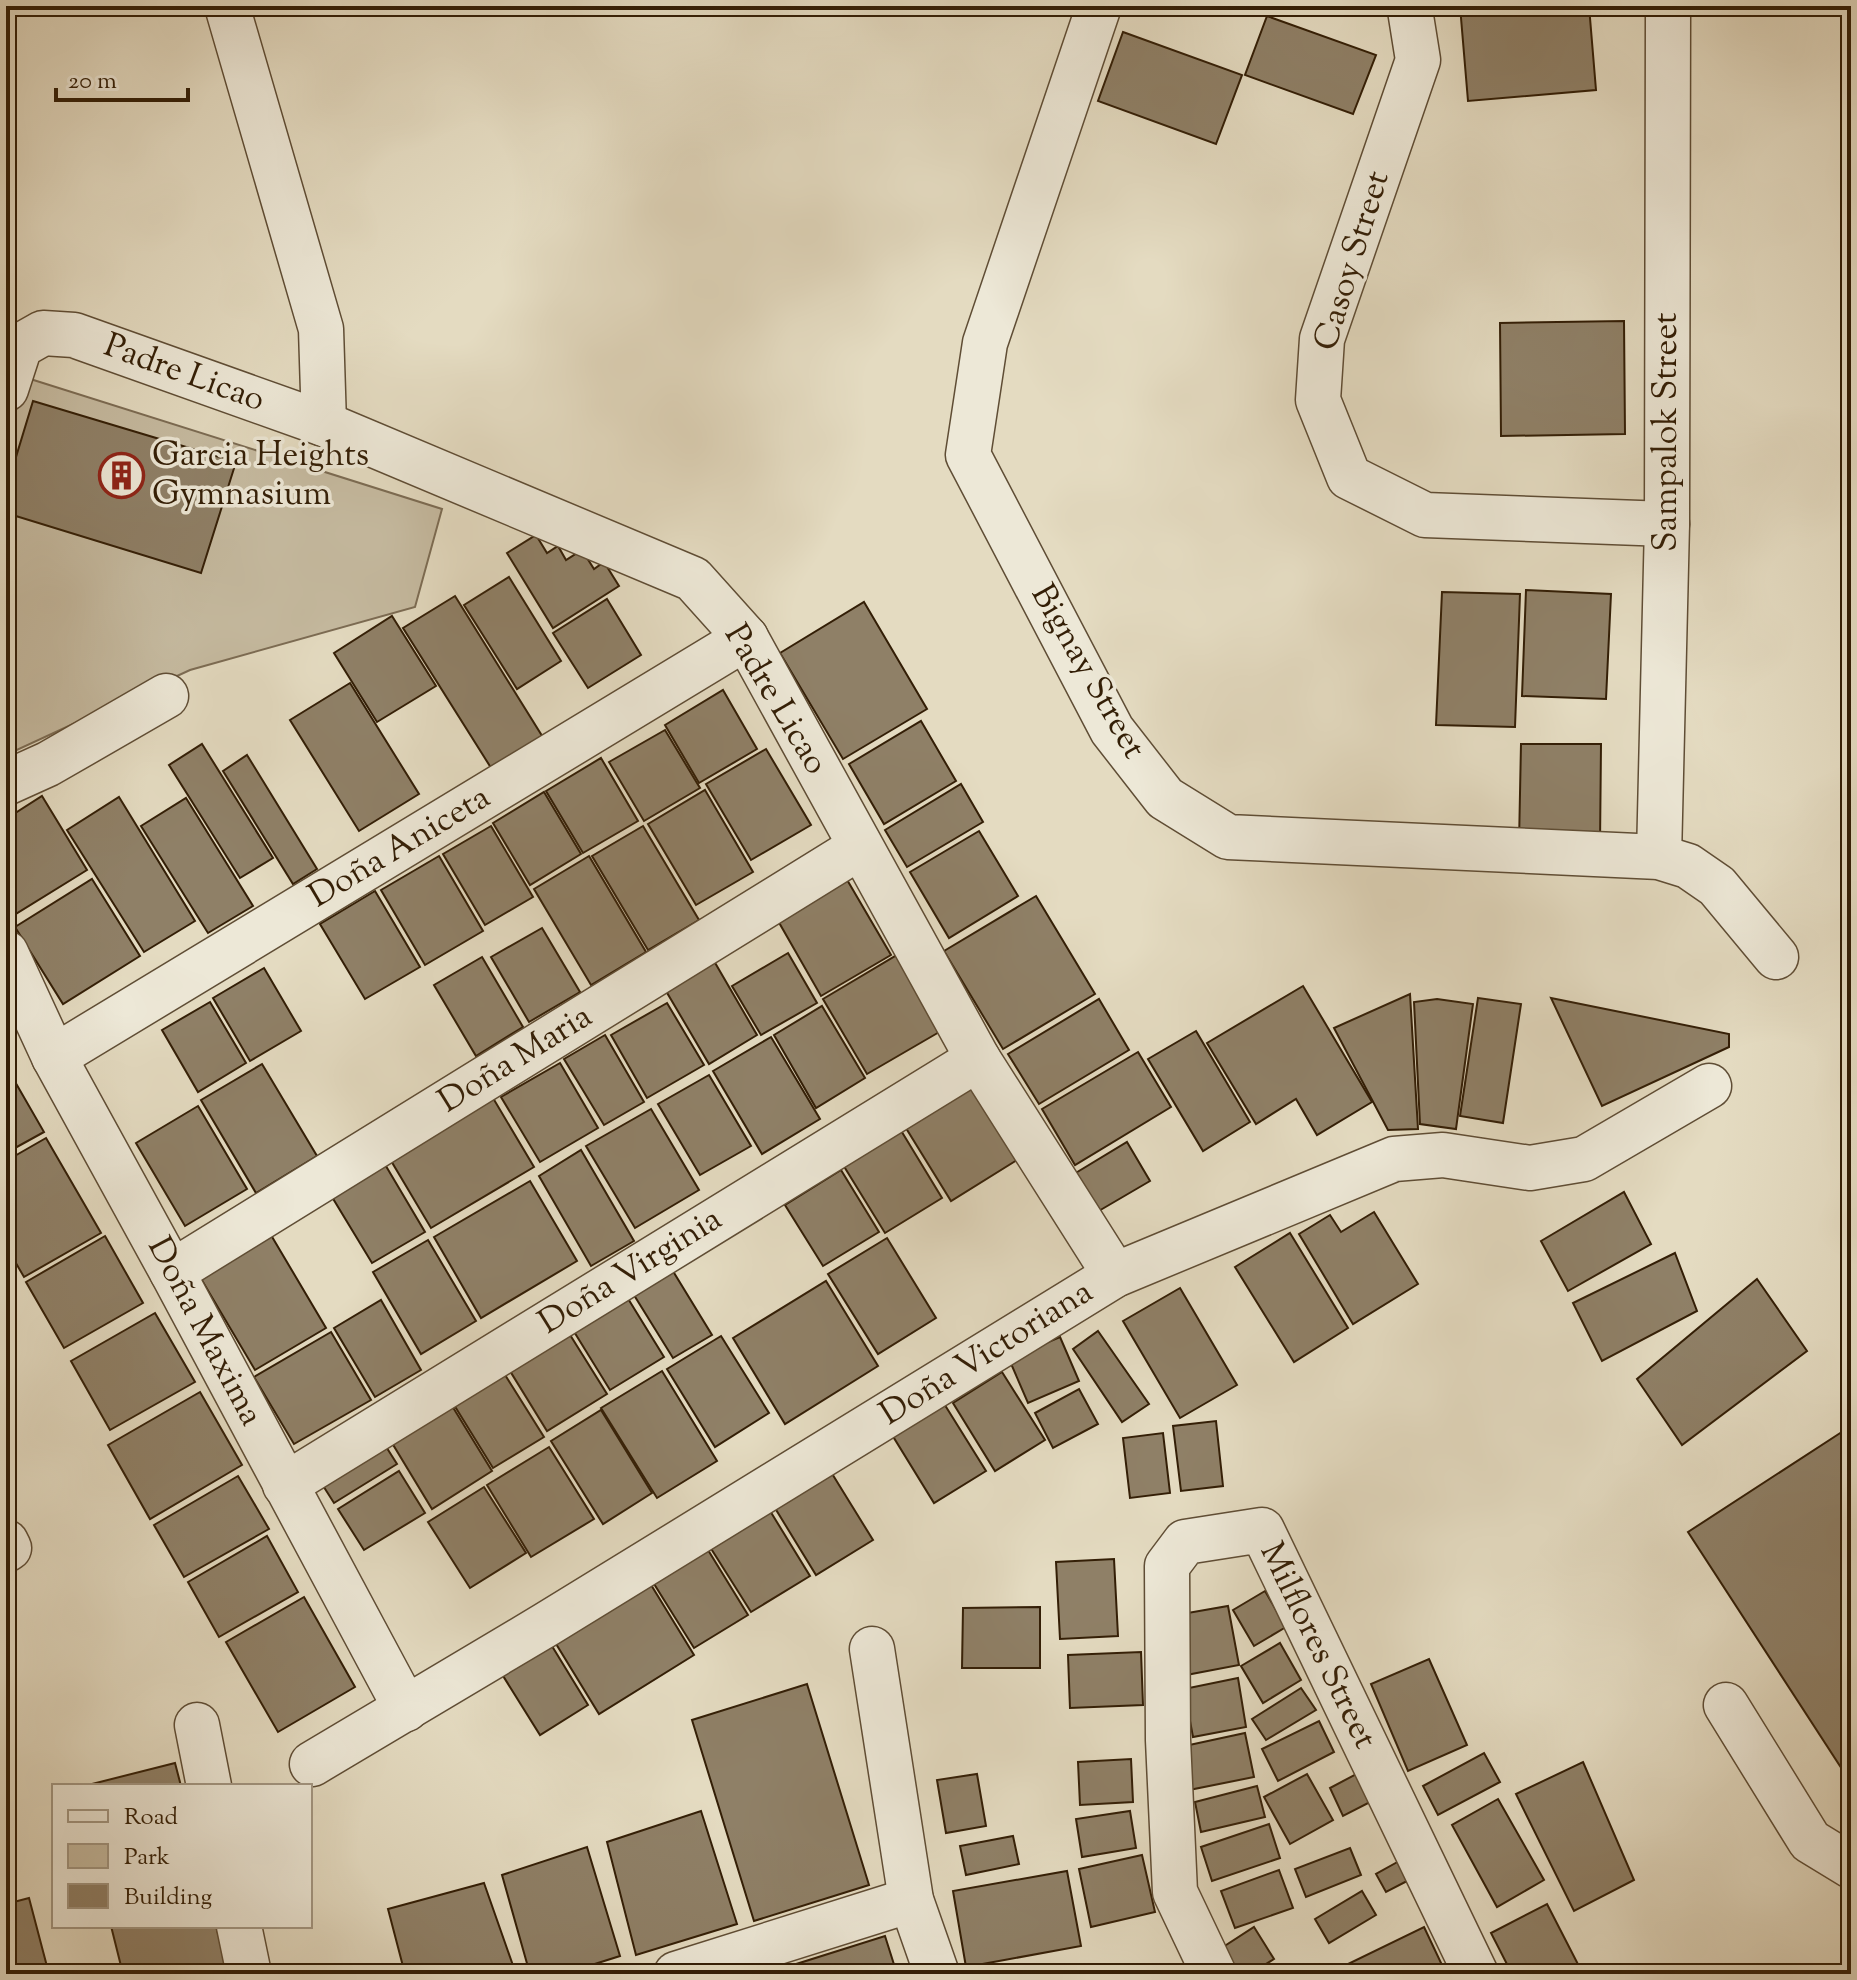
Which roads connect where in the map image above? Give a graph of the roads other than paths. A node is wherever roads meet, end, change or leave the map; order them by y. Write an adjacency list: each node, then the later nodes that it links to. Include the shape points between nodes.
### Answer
1 (227, 6): 6 (street, via 321,329)
2 (1099, 6): 12 (street, Bignay Street, via 985,343 968,455 1112,730 1165,798 1228,837)
3 (1408, 6): 7 (street, Casoy Street, via 1418,60 1322,339 1318,400 1349,477 1425,515)
4 (1668, 6): 7 (street, Sampalok Street)
5 (6, 389): 6 (street, Padre Licao, via 20,346 43,333 74,335)
6 (324, 424): 8 (street, Padre Licao, via 693,579)
7 (1667, 524): 12 (street, Sampalok Street)
8 (746, 638): 11 (street, Padre Licao); 15 (street, Doña Aniceta)
9 (166, 696): 10 (street)
10 (6, 783)
11 (860, 847): 16 (street, Padre Licao); 18 (street, Doña Maria)
12 (1659, 857): 14 (street, Bignay Street, via 1688,866 1717,886)
13 (6, 953): 15 (street, Doña Maxima)
14 (1776, 957)
15 (54, 1057): 18 (street, Doña Maxima)
16 (978, 1059): 19 (street, Padre Licao); 20 (street, Doña Virginia)
17 (1709, 1086): 19 (street, Doña Victoriana, via 1584,1159 1530,1168 1443,1155 1394,1159)
18 (172, 1272): 20 (street, Doña Maxima)
19 (1115, 1275): 25 (street, Doña Victoriana)
20 (285, 1485): 25 (street, Doña Maxima)
21 (6, 1542): 22 (street)
22 (6, 1550)
23 (872, 1649): 30 (street)
24 (1726, 1705): 29 (street, via 1810,1841)
25 (406, 1709): 27 (street, Doña Victoriana)
26 (197, 1725): 28 (street)
27 (312, 1764)
28 (209, 1784)
29 (1851, 1866)
30 (911, 1900): 33 (street); 34 (street)
31 (239, 1928): 32 (street)
32 (249, 1974)
33 (676, 1974)
34 (937, 1974)
35 (1214, 1974): 36 (street, Milflores Street, via 1175,1892 1167,1566 1185,1542 1262,1530)
36 (1476, 1974)

